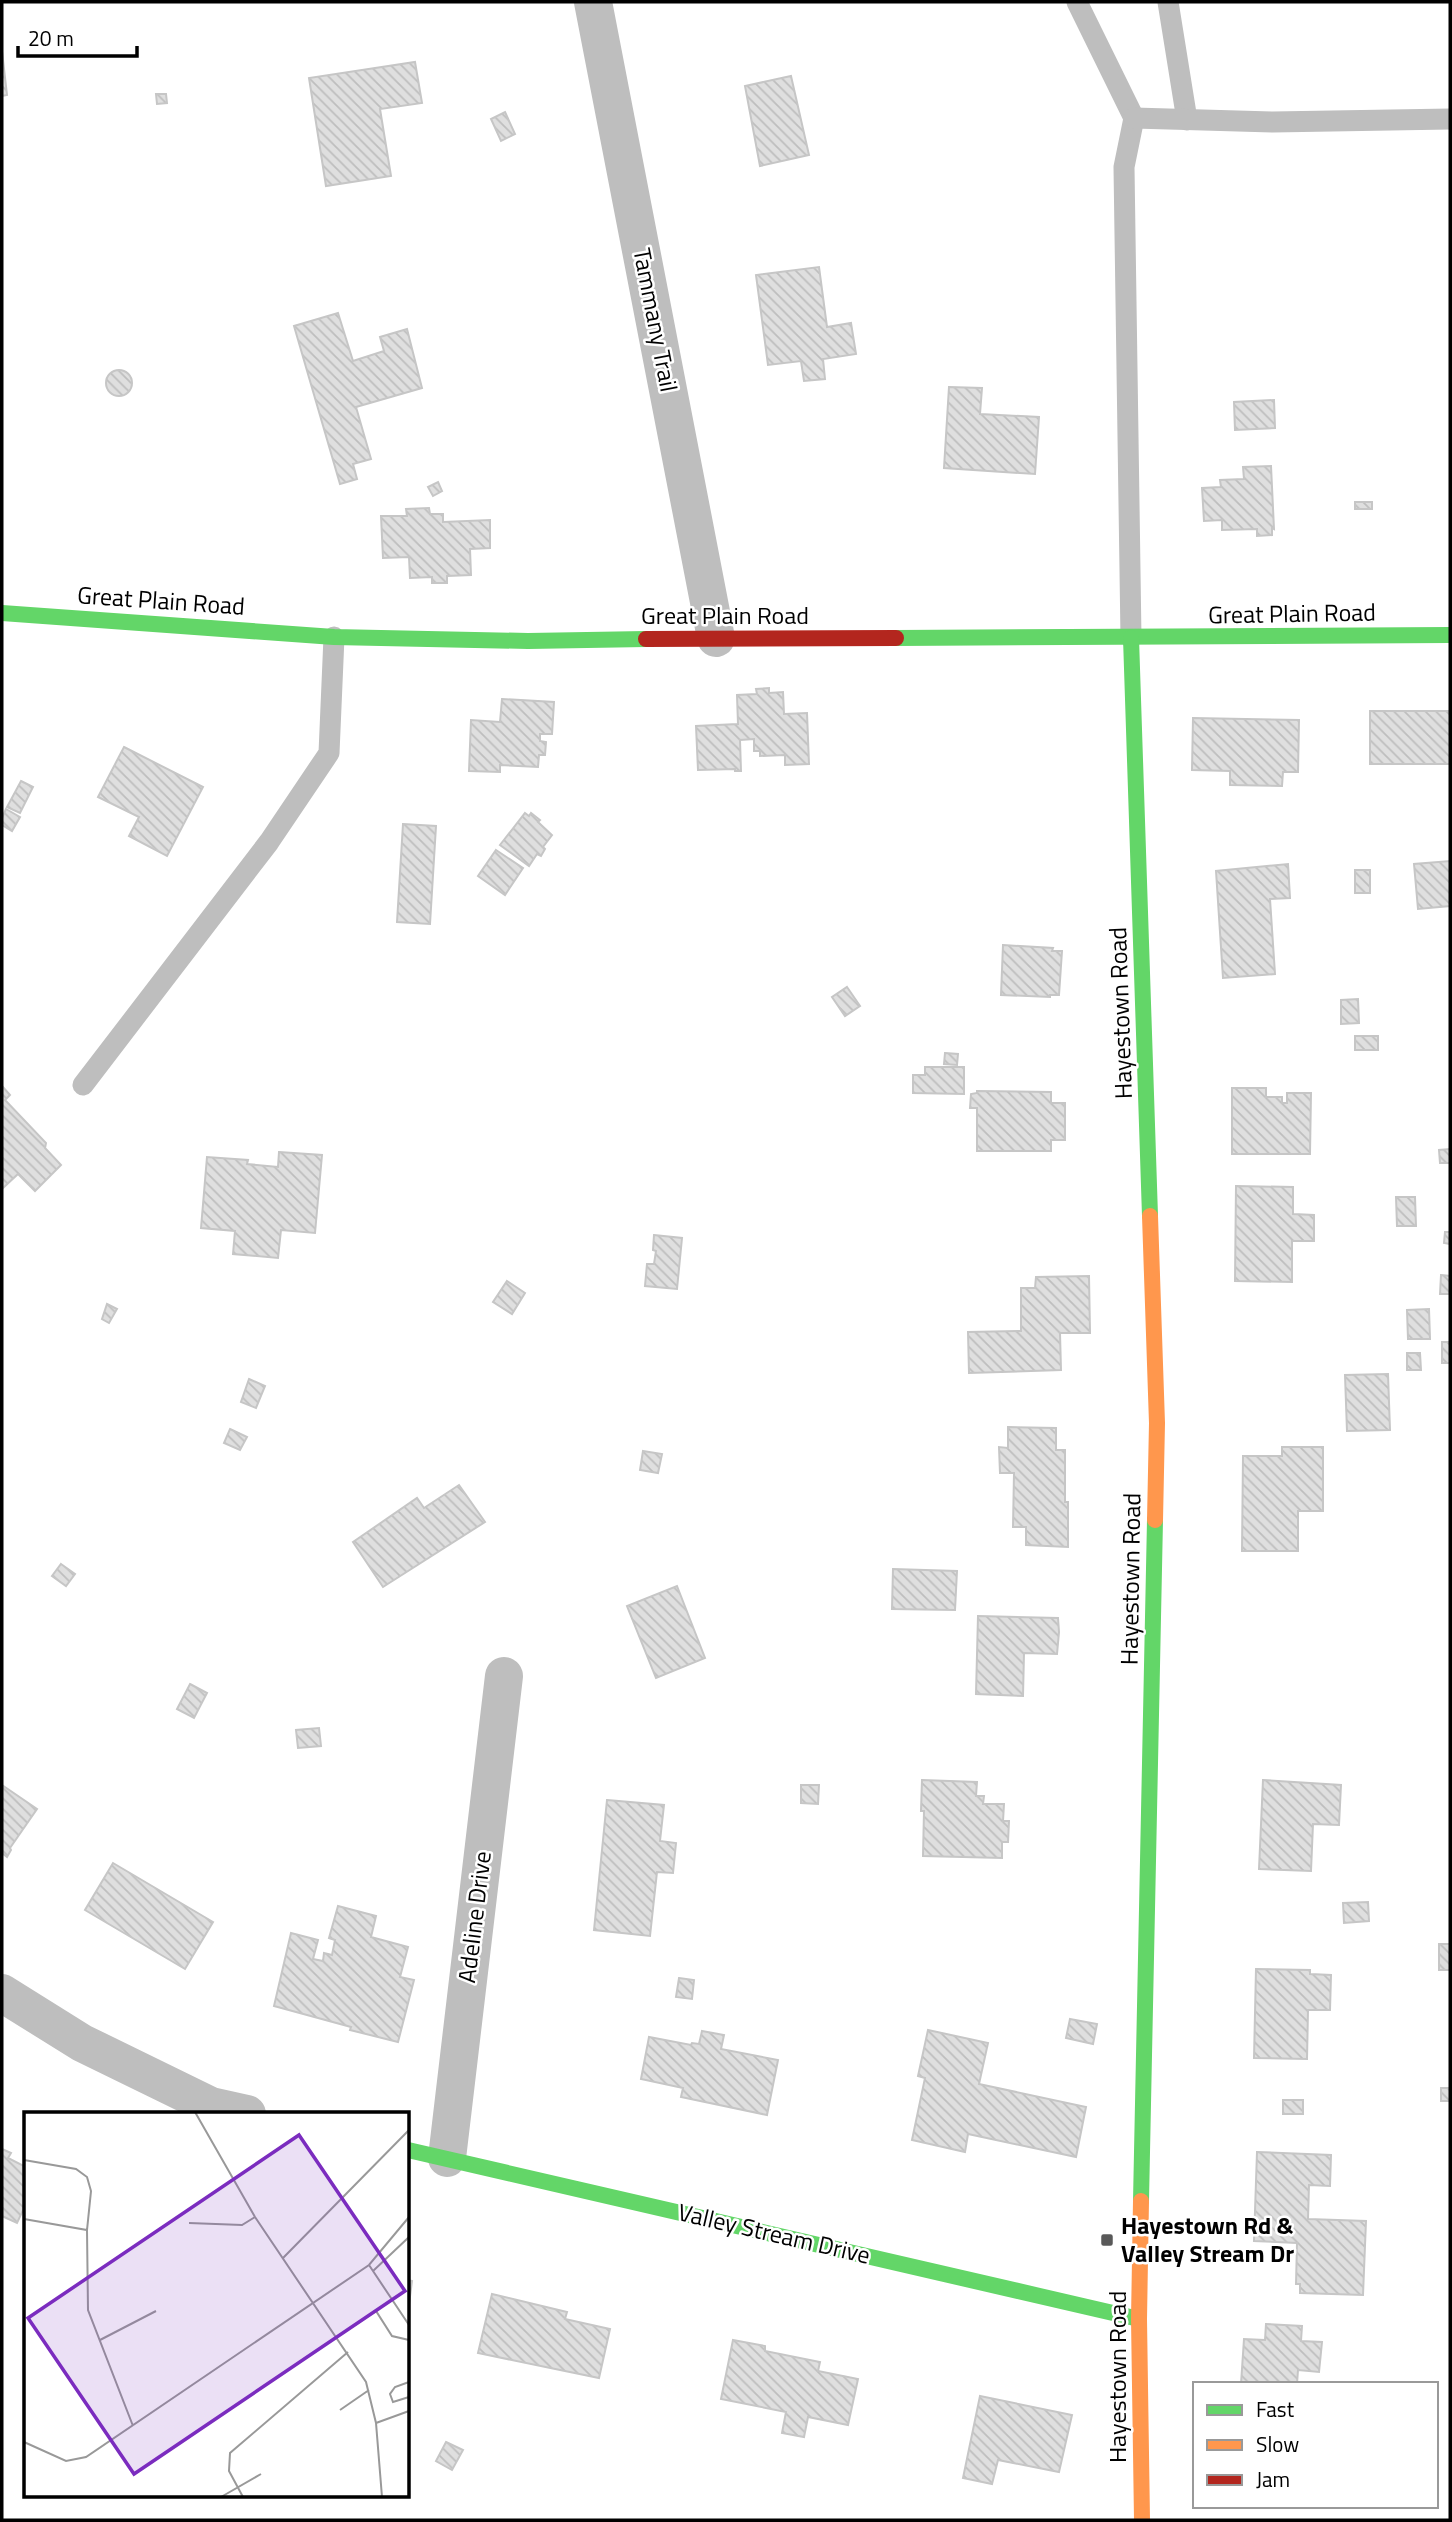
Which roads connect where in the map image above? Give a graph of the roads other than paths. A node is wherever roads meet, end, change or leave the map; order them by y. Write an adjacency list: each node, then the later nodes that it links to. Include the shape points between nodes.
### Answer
1 (593, 2): 10 (street, Tammany Trail)
2 (1077, 2): 4 (lane)
3 (1168, 2): 6 (lane)
4 (1134, 118): 6 (lane); 11 (lane, via 1124,167)
5 (1450, 119): 6 (lane)
6 (1186, 120)
7 (2, 613): 9 (street, Great Plain Road)
8 (1450, 635): 11 (street, Great Plain Road)
9 (334, 637): 10 (street, Great Plain Road); 12 (lane, via 329,753 269,842)
10 (716, 638): 11 (street, Great Plain Road)
11 (1131, 638): 18 (street, Hayestown Road, via 1157,1423)
12 (83, 1085)
13 (504, 1676): 17 (street, Adeline Drive)
14 (2, 1993): 15 (street, via 94,2049 211,2106)
15 (238, 2112)
16 (410, 2150): 17 (street, Valley Stream Drive)
17 (447, 2158): 18 (street, Valley Stream Drive)
18 (1139, 2319): 19 (street, Hayestown Road)
19 (1142, 2520)

